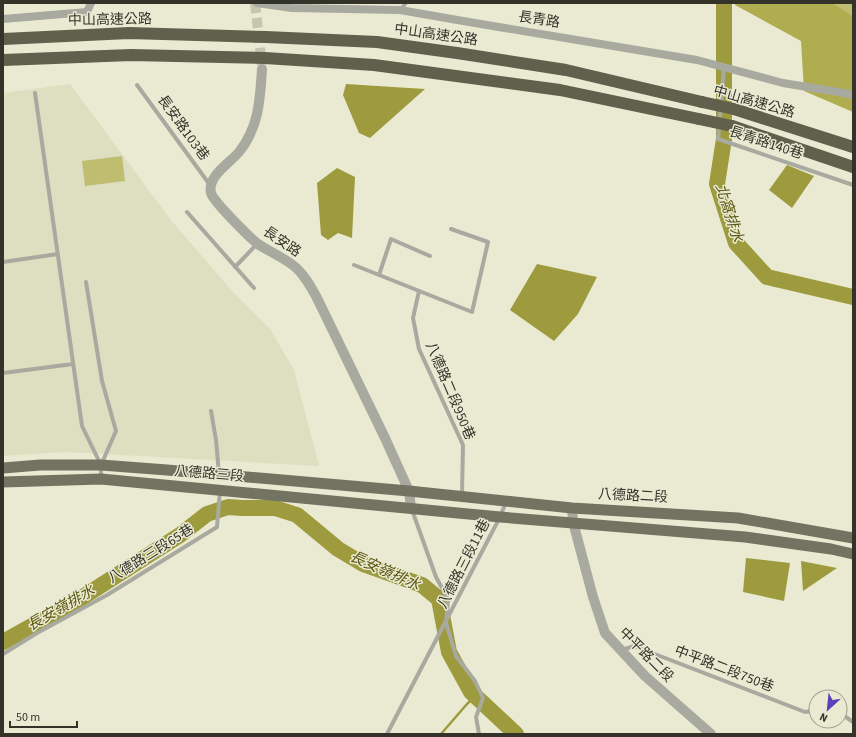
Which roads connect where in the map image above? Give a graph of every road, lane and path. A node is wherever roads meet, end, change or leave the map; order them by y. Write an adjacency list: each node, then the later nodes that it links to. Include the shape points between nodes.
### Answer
1 (91, 3): 4 (street, via 87,12)
2 (257, 3): 3 (street, 長青路, via 292,8)
3 (403, 6): 7 (street, 長青路, via 469,22)
4 (3, 19)
5 (3, 39): 12 (highway, 中山高速公路, bridge, via 129,33 377,42 566,70 734,109)
6 (3, 60): 13 (highway, 中山高速公路, bridge, via 131,55 374,64 560,90 732,126)
7 (724, 66): 11 (street, via 783,83); 15 (lane, 長青路140巷, via 718,139)
8 (262, 69): 14 (street, via 259,107 247,141)
9 (138, 85): 14 (lane, 長安路103巷)
10 (36, 93): 19 (lane)
11 (853, 95)
12 (853, 147)
13 (853, 168)
14 (210, 185): 18 (street, 長安路, via 211,195)
15 (853, 185)
16 (188, 212): 23 (lane)
17 (451, 229): 27 (lane, via 488,242 472,312)
18 (257, 243): 23 (lane); 37 (street, 長安路, via 295,267 307,281)
19 (58, 254): 21 (lane); 28 (lane)
20 (430, 256): 24 (lane, via 391,239)
21 (3, 262)
22 (354, 265): 24 (lane)
23 (235, 267): 26 (lane)
24 (379, 275): 27 (lane)
25 (86, 282): 31 (lane, via 102,381 116,431)
26 (254, 288)
27 (419, 291): 38 (lane, 八德路二段950巷, via 413,318 419,349 463,445)
28 (73, 364): 29 (lane); 31 (lane, via 82,426)
29 (3, 373)
30 (211, 411): 33 (lane)
31 (101, 465): 32 (main road, 八德路三段); 33 (main road, 八德路三段); 34 (lane)
32 (3, 468)
33 (219, 474): 37 (main road, 八德路三段)
34 (101, 479): 35 (main road, 八德路三段); 36 (main road, 八德路三段)
35 (3, 482)
36 (220, 490): 40 (main road, 八德路三段); 48 (lane, 八德路三段65巷, via 216,527 108,595)
37 (409, 491): 38 (main road, 八德路二段); 40 (street, 長安路)
38 (462, 497): 39 (main road, 八德路二段)
39 (506, 502): 41 (main road, 八德路二段); 42 (lane, 八德路三段11巷)
40 (411, 508): 42 (main road); 46 (lane, via 436,577 448,599)
41 (572, 508): 43 (street, 中平路二段); 44 (main road, 八德路二段, via 738,518)
42 (500, 517): 43 (main road); 46 (lane, 八德路三段11巷)
43 (573, 522): 45 (main road, via 744,537); 47 (street, 中平路二段, via 605,633)
44 (853, 538)
45 (853, 554)
46 (446, 623): 50 (lane); 51 (lane, 八德路三段11巷, via 456,656 475,681 483,698 476,717)
47 (622, 650): 49 (lane, 中平路二段750巷, via 634,646); 52 (street, 中平路二段, via 645,676)
48 (3, 654)
49 (808, 712)
50 (387, 734)
51 (480, 734)
52 (711, 734)

